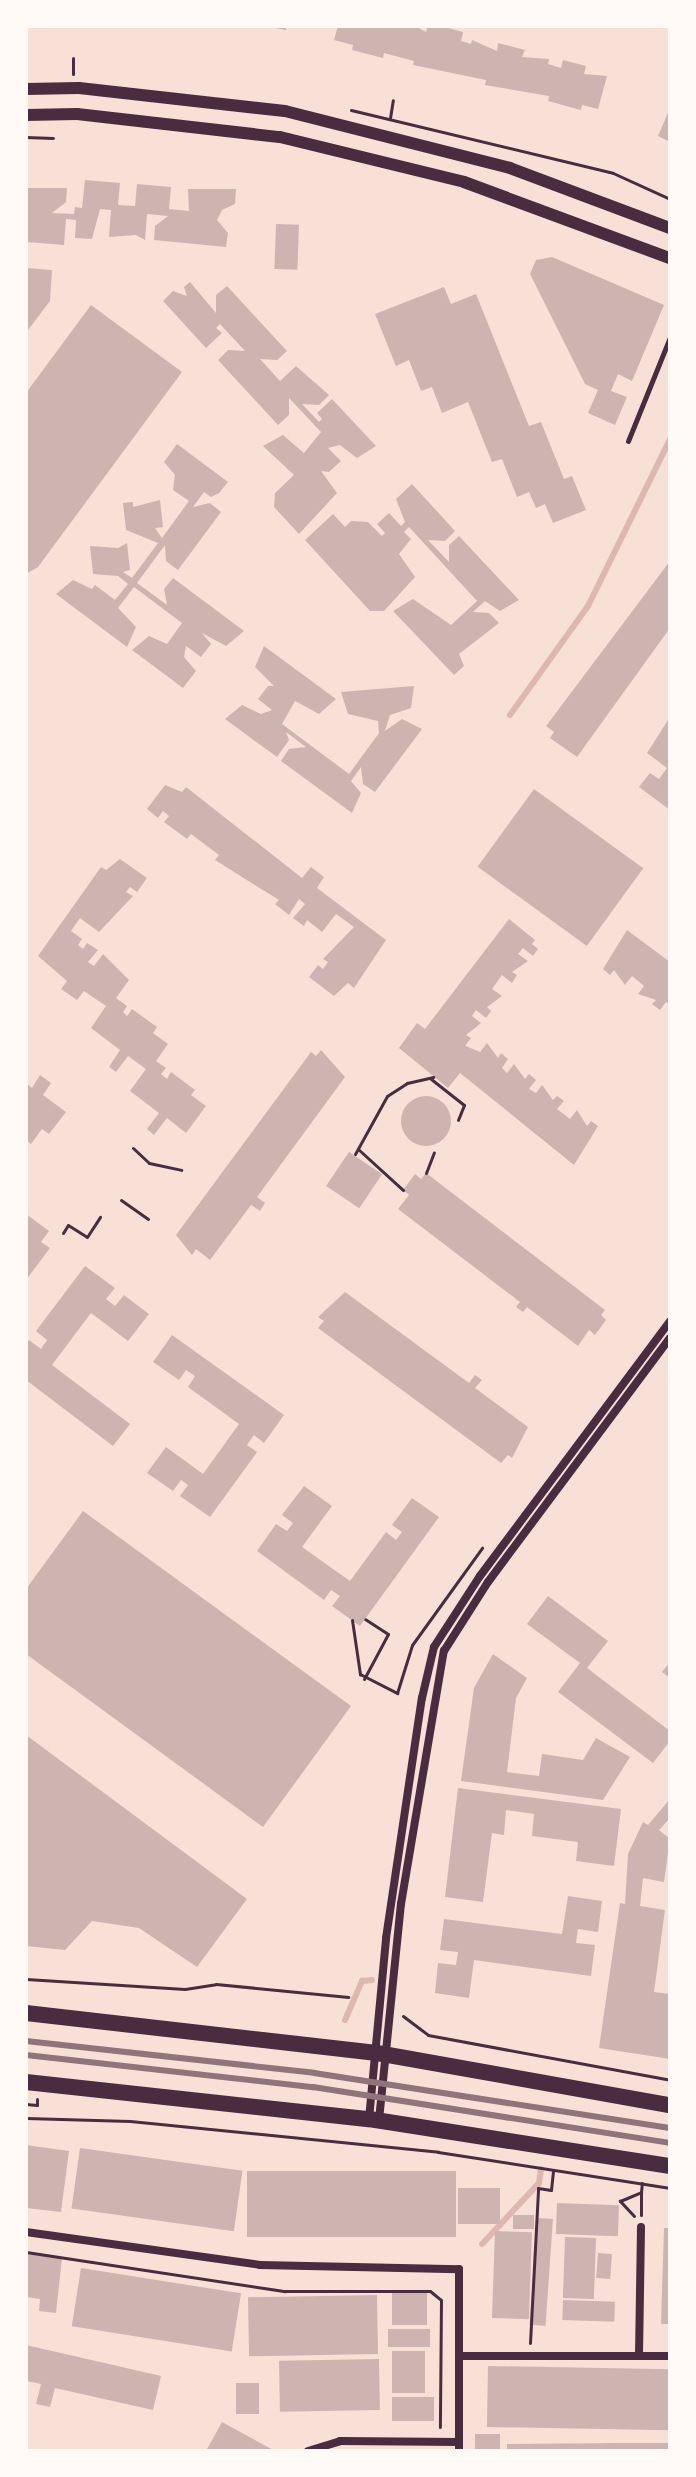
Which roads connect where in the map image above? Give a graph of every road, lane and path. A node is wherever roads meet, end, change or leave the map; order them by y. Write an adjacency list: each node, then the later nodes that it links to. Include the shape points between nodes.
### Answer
1 (73, 58): 2 (path)
2 (74, 70)
3 (26, 89): 11 (street, via 79,88 285,111 510,168)
4 (393, 100): 6 (path)
5 (26, 115): 12 (street, via 77,114 280,137 488,189)
6 (390, 118)
7 (26, 137): 8 (path)
8 (53, 138)
9 (613, 173): 10 (path)
10 (670, 199)
11 (670, 228)
12 (670, 258)
13 (670, 337): 14 (lane)
14 (628, 441)
15 (458, 1120): 20 (path, via 464,1105 432,1078 407,1083 387,1096 357,1151)
16 (133, 1148): 18 (path, via 149,1163)
17 (434, 1152): 19 (path)
18 (181, 1170)
19 (426, 1173)
20 (403, 1190)
21 (121, 1200): 23 (path)
22 (100, 1217): 24 (path, via 87,1237 68,1225)
23 (148, 1219)
24 (63, 1233)
25 (669, 1324): 35 (street, via 480,1576 434,1647 386,1938)
26 (670, 1338): 35 (street, via 488,1582 444,1651 401,1904)
27 (481, 1547): 30 (path, via 412,1645 397,1693)
28 (365, 1619): 30 (path, via 388,1634)
29 (352, 1620): 30 (path)
30 (364, 1679)
31 (26, 1979): 32 (path, via 185,1989 216,1984)
32 (348, 1997)
33 (399, 2006): 36 (path, via 412,2027 428,2035)
34 (26, 2013): 35 (main road)
35 (382, 2054): 38 (main road); 40 (street)
36 (670, 2080)
37 (26, 2082): 40 (main road)
38 (670, 2105)
39 (26, 2118): 42 (path, via 130,2121)
40 (374, 2119): 41 (main road)
41 (670, 2166)
42 (553, 2169): 43 (path); 49 (path, via 551,2190 538,2188)
43 (642, 2183): 44 (path); 45 (path)
44 (670, 2188)
45 (641, 2192): 45 (path, via 641,2206 641,2220 621,2208 620,2201)
46 (641, 2227): 50 (street)
47 (26, 2232): 51 (street, via 260,2265 457,2268)
48 (26, 2252): 53 (path, via 285,2291 436,2293 441,2300)
49 (530, 2343)
50 (639, 2355): 51 (street); 52 (street)
51 (462, 2356): 54 (street)
52 (670, 2356)
53 (440, 2442): 54 (street); 55 (street, via 340,2441)
54 (459, 2446)
55 (308, 2451)

